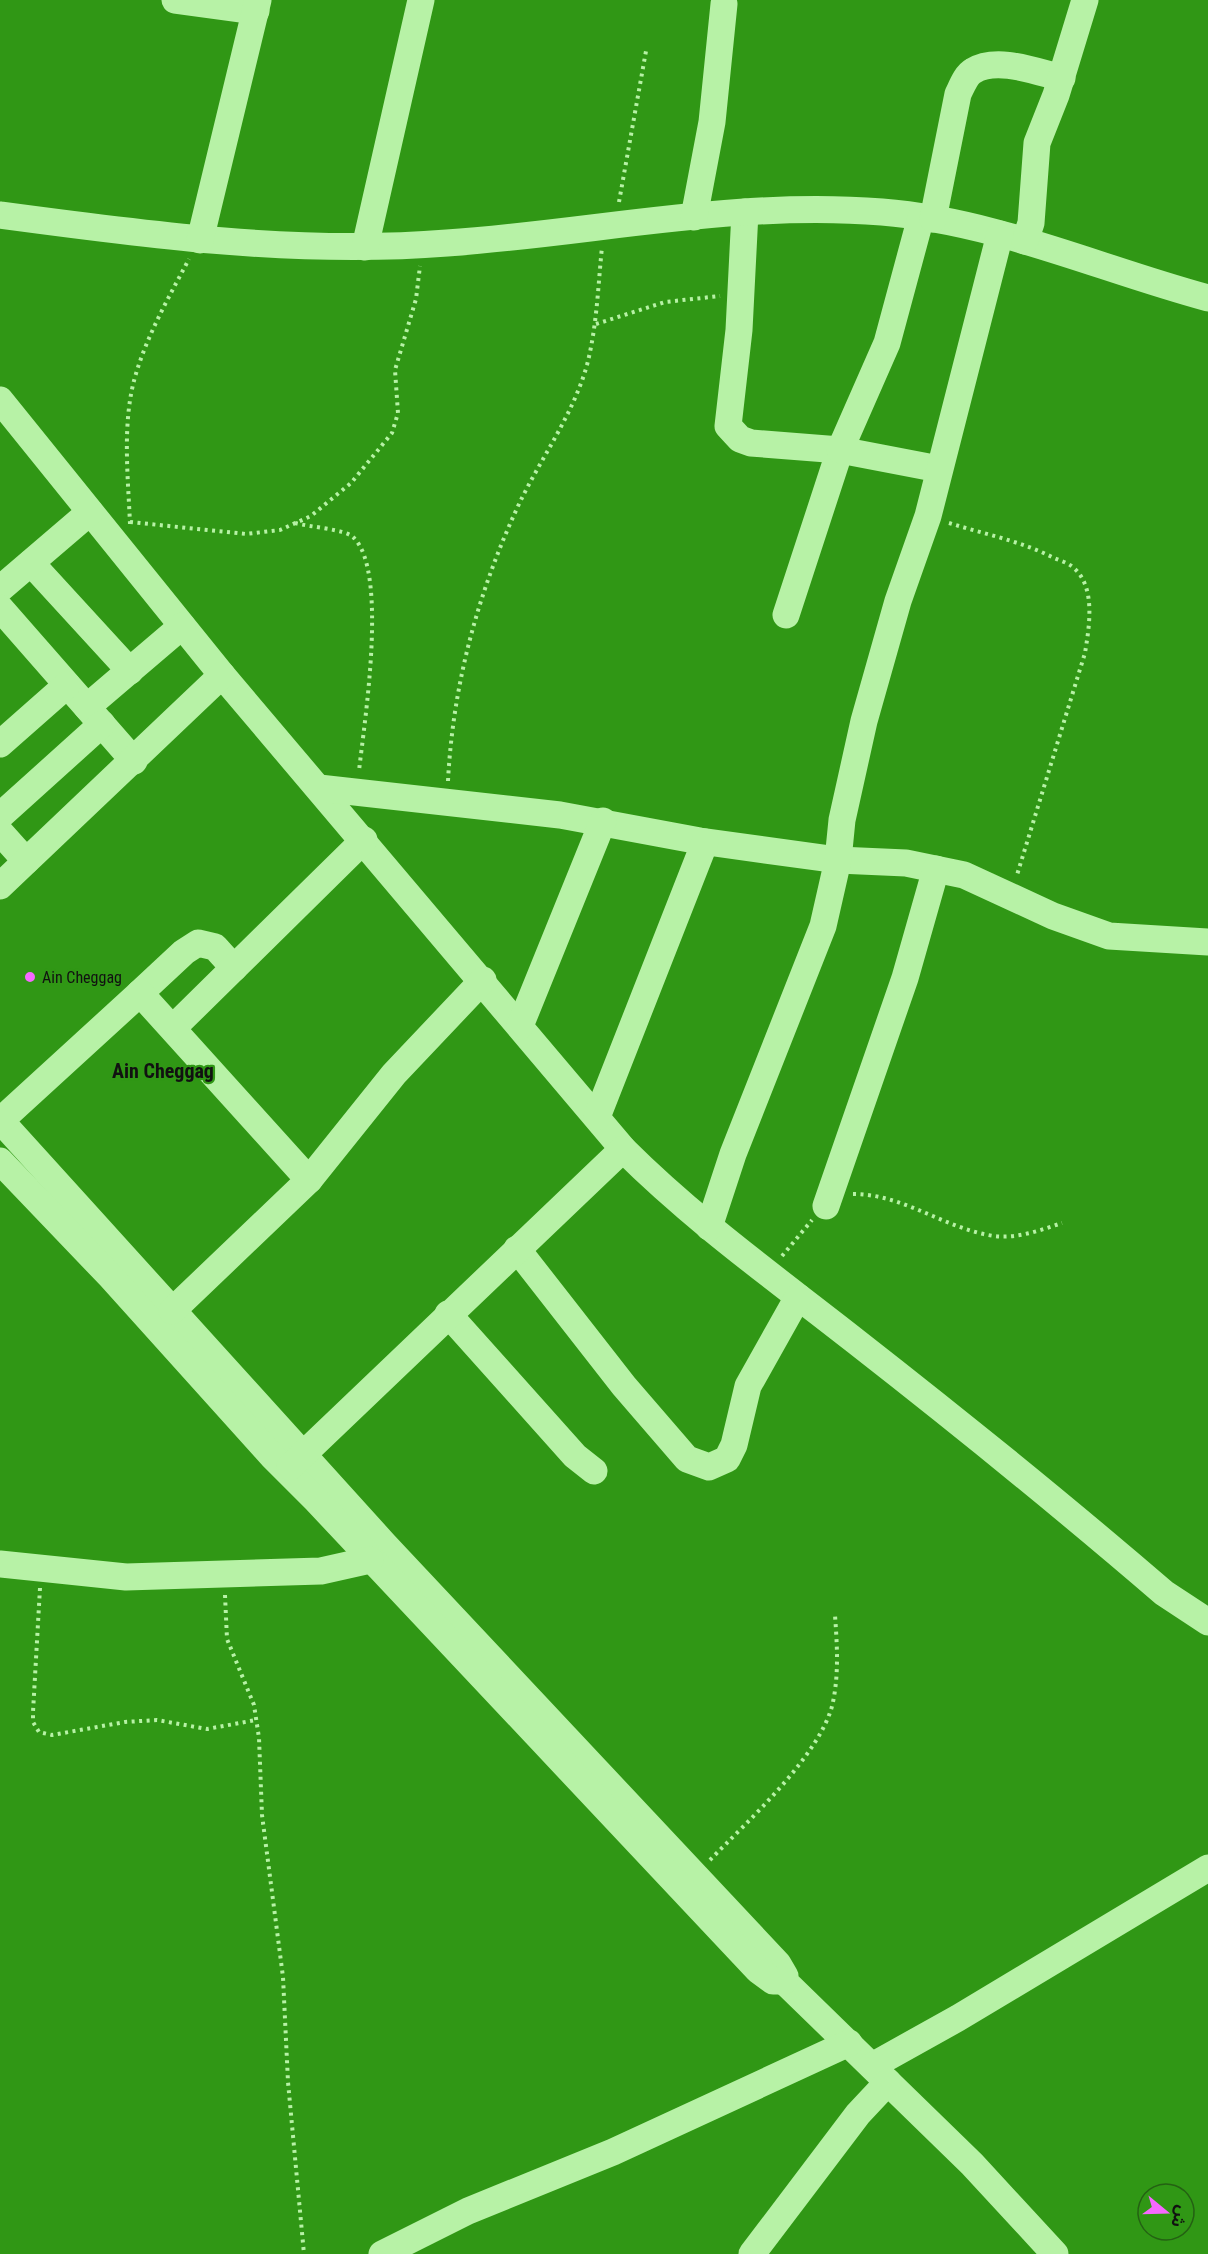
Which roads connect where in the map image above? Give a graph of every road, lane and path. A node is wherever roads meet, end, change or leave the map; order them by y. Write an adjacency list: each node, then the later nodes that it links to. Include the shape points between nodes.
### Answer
1 (175, 0): 5 (street)
2 (421, 0): 16 (street)
3 (1085, 0): 7 (street)
4 (724, 4): 10 (street, via 712,122)
5 (257, 5): 14 (street)
6 (646, 51): 12 (path)
7 (1062, 78): 11 (street, via 994,66 974,70 966,78 955,105); 13 (street, via 1037,143 1031,224)
8 (745, 212): 10 (street); 11 (street, via 837,210); 17 (street)
9 (0, 214): 14 (street)
10 (694, 217): 12 (street)
11 (927, 218): 13 (street); 21 (street, via 887,343)
12 (609, 224): 15 (street); 19 (path)
13 (1012, 237): 18 (street); 22 (street)
14 (200, 240): 16 (street); 25 (path, via 155,324 135,378 127,459)
15 (423, 245): 16 (street); 26 (path, via 416,299 395,370 398,413 392,433 351,483 311,516)
16 (365, 247)
17 (741, 294): 19 (path, via 665,302); 21 (street, via 728,426 740,439 751,443)
18 (1208, 298)
19 (596, 324): 41 (path, via 586,366 490,570 472,628 450,742)
20 (0, 400): 23 (street)
21 (840, 450): 22 (street); 31 (street)
22 (939, 469): 24 (street)
23 (90, 512): 27 (street); 28 (street)
24 (928, 516): 47 (street, via 898,601 864,721); 51 (path, via 1041,550 1075,569 1086,591 1090,620 1085,653)
25 (130, 522): 26 (path, via 246,534 280,530); 28 (path)
26 (296, 523): 40 (path, via 346,533 354,538 367,566 371,645)
27 (32, 562): 29 (street); 33 (street)
28 (132, 564): 32 (street)
29 (0, 589)
30 (0, 608): 35 (street)
31 (786, 615)
32 (182, 626): 33 (street); 34 (street)
33 (130, 671): 36 (street)
34 (222, 675): 38 (street); 39 (street)
35 (67, 685): 36 (street); 37 (street)
36 (94, 715): 38 (street); 42 (street)
37 (0, 744)
38 (134, 761): 48 (street)
39 (319, 788): 40 (street); 45 (street)
40 (356, 793): 41 (street)
41 (447, 804): 43 (street)
42 (0, 816)
43 (603, 821): 46 (street); 56 (street)
44 (0, 832): 48 (street)
45 (364, 840): 53 (street); 54 (street)
46 (705, 842): 47 (street); 58 (street)
47 (838, 860): 49 (street, via 906,863); 65 (street, via 823,926 733,1154)
48 (26, 861): 50 (street)
49 (936, 869): 51 (street, via 964,875); 63 (street, via 905,978)
50 (0, 886)
51 (1011, 897): 52 (street, via 1109,936)
52 (1208, 942)
53 (234, 968): 55 (street, via 215,947 198,943); 57 (street)
54 (483, 980): 56 (street); 62 (street, via 394,1074)
55 (140, 993): 57 (street); 59 (street)
56 (520, 1026): 58 (street)
57 (173, 1028): 62 (street)
58 (597, 1118): 60 (street)
59 (0, 1120): 69 (street)
60 (623, 1149): 65 (street); 66 (street)
61 (0, 1161): 71 (street)
62 (309, 1180): 69 (street)
63 (826, 1206): 64 (path, via 850,1194 879,1197 995,1236 1025,1234); 67 (path)
64 (1062, 1223)
65 (709, 1227): 67 (street)
66 (517, 1249): 68 (street, via 624,1386 687,1459 709,1467 727,1458 734,1445 748,1386); 70 (street)
67 (766, 1275): 68 (street)
68 (798, 1297): 78 (street, via 1164,1593)
69 (172, 1311): 71 (street)
70 (448, 1314): 71 (street); 72 (street, via 575,1456)
71 (295, 1463): 73 (street); 81 (street)
72 (594, 1471)
73 (370, 1560): 76 (street, via 321,1571); 82 (street, via 758,1970 773,1981)
74 (0, 1564): 75 (street)
75 (40, 1567): 76 (street, via 126,1577); 79 (path, via 33,1689 33,1722 39,1732 52,1735 157,1720 207,1729)
76 (225, 1574): 79 (path, via 227,1639 254,1705)
77 (835, 1615): 81 (path, via 835,1691 821,1734 767,1801)
78 (1208, 1622)
79 (256, 1720): 85 (path, via 262,1815 283,1977)
80 (1208, 1868): 84 (street, via 958,2018)
81 (696, 1874): 82 (street, via 778,1964)
82 (784, 1981): 83 (street)
83 (849, 2043): 84 (street); 86 (street, via 613,2152 468,2211)
84 (880, 2074): 87 (street, via 858,2114); 88 (street, via 972,2164)
85 (304, 2254)
86 (382, 2254)
87 (752, 2254)
88 (1055, 2254)

